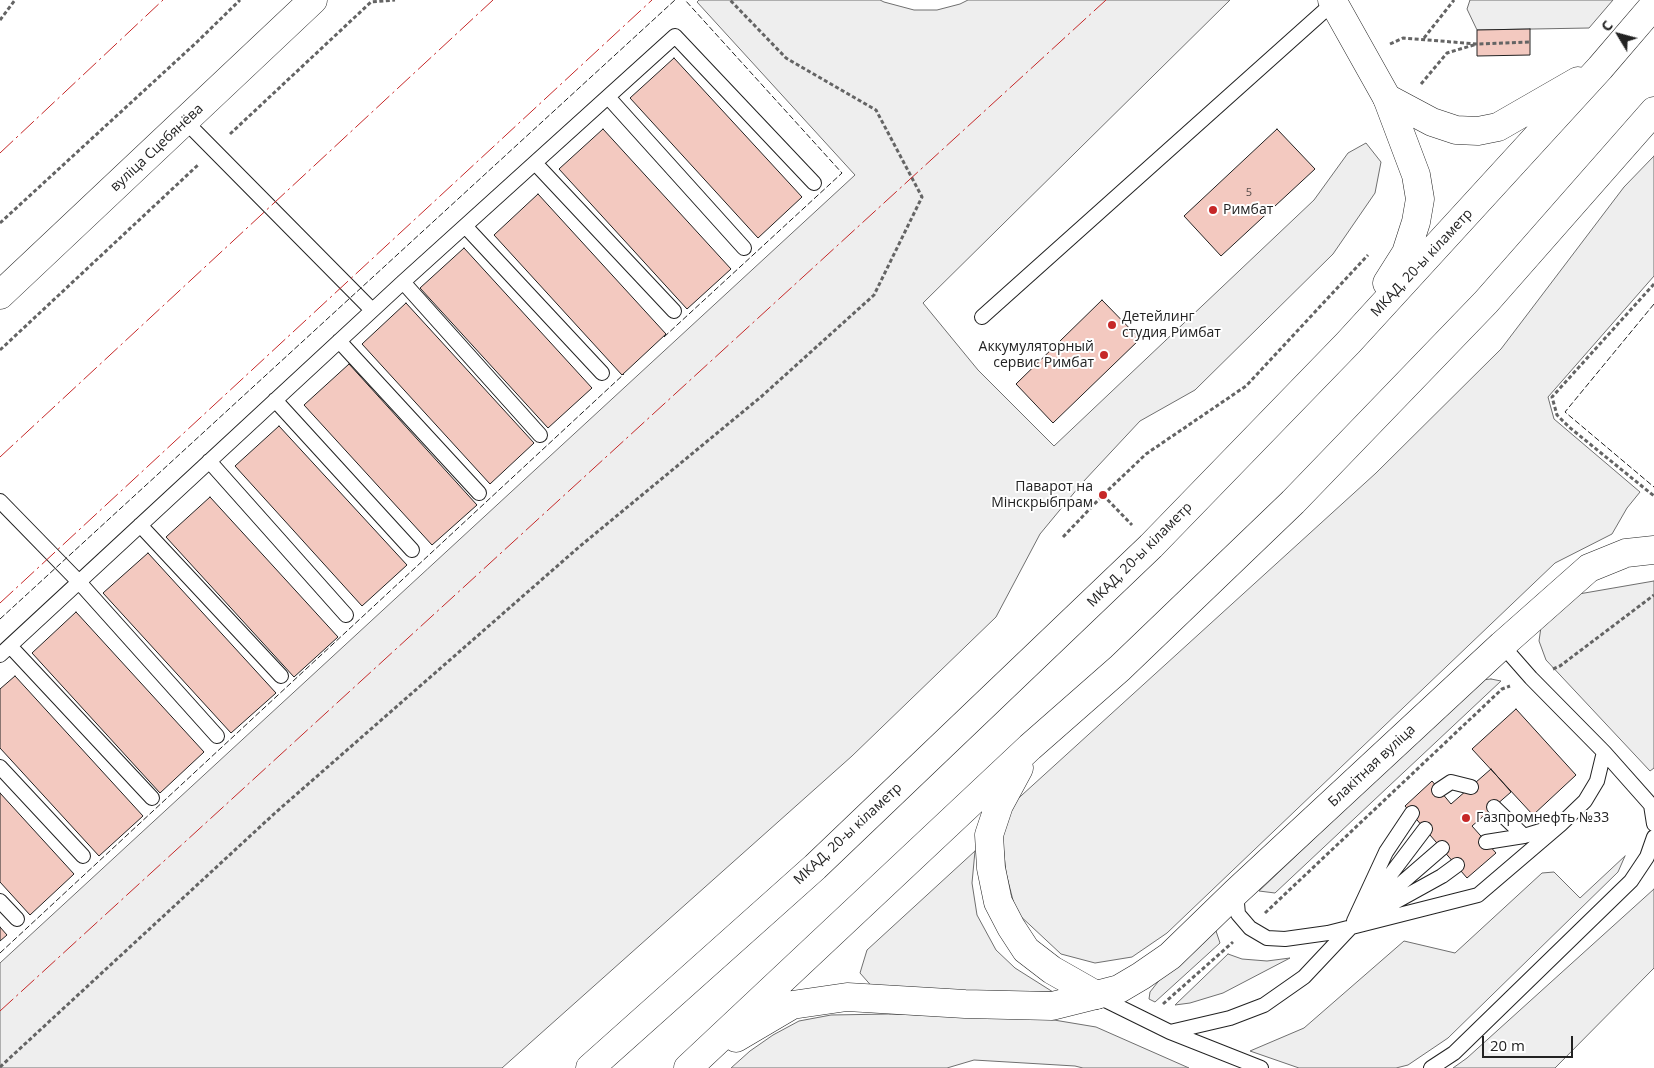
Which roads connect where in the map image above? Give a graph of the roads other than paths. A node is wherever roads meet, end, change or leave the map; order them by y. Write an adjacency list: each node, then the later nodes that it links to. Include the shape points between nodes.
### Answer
1 (313, 0): 8 (main road, вуліца Сцебянёва)
2 (1333, 2): 6 (main road); 17 (lane)
3 (1654, 5): 4 (main road, МКАД, 20-ы кіламетр)
4 (1600, 68): 6 (main road, via 1498,127 1478,131 1456,130 1432,122); 19 (main road, МКАД, 20-ы кіламетр)
5 (608, 97): 9 (lane); 10 (lane, via 675,36); 12 (lane)
6 (1387, 98): 19 (main road, via 1416,175 1420,199 1406,253)
7 (1654, 111): 35 (main road, via 1486,302 1293,502 1120,668)
8 (185, 121): 14 (main road, вуліца Сцебянёва); 15 (lane)
9 (535, 163): 11 (lane); 16 (lane)
10 (814, 183)
11 (465, 226): 13 (lane); 20 (lane)
12 (744, 248)
13 (403, 282): 15 (lane); 22 (lane)
14 (0, 295)
15 (372, 310): 18 (lane)
16 (674, 311)
17 (982, 317)
18 (339, 340): 21 (lane); 24 (lane)
19 (1348, 343): 59 (main road, МКАД, 20-ы кіламетр, via 1151,546 814,866)
20 (602, 373)
21 (275, 400): 23 (lane); 27 (lane)
22 (540, 435)
23 (209, 461): 26 (lane); 30 (lane)
24 (479, 493)
25 (0, 501): 29 (lane)
26 (140, 525): 29 (lane); 33 (lane)
27 (412, 550)
28 (1654, 550): 31 (main road, Блакітная вуліца, via 1626,553 1589,568)
29 (79, 582): 32 (lane); 34 (lane)
30 (346, 615)
31 (1502, 646): 36 (lane); 52 (main road, Блакітная вуліца)
32 (5, 650): 40 (lane)
33 (281, 676)
34 (217, 736)
35 (1030, 747): 56 (main road, via 999,805 989,835 998,902 1026,950 1052,970); 58 (main road)
36 (1604, 752): 43 (lane, via 1651,805); 44 (lane, via 1597,781 1585,801)
37 (0, 767): 50 (lane)
38 (1471, 787): 39 (lane, via 1451,782)
39 (1439, 790)
40 (152, 798)
41 (1494, 807): 46 (lane)
42 (1412, 813): 55 (lane, via 1386,852)
43 (1654, 824)
44 (1560, 825): 46 (lane); 55 (lane, via 1478,895)
45 (1425, 829): 55 (lane)
46 (1524, 836): 48 (lane)
47 (1654, 837): 61 (lane, via 1647,857 1631,881 1454,1053)
48 (1486, 842)
49 (1442, 848): 55 (lane)
50 (83, 856)
51 (1457, 865): 55 (lane)
52 (1236, 892): 55 (lane, via 1238,914 1250,928 1267,938 1328,933); 56 (main road, Блакітная вуліца, via 1170,956 1119,988)
53 (0, 901): 54 (lane)
54 (17, 919)
55 (1352, 926): 57 (lane, via 1304,977 1264,1005 1230,1018)
56 (1096, 995): 57 (lane); 58 (main road, Блакітная вуліца, via 1052,1006 847,997 792,1005)
57 (1170, 1032): 60 (lane)
58 (691, 1065)
59 (590, 1068)
60 (1261, 1068)
61 (1430, 1068)

